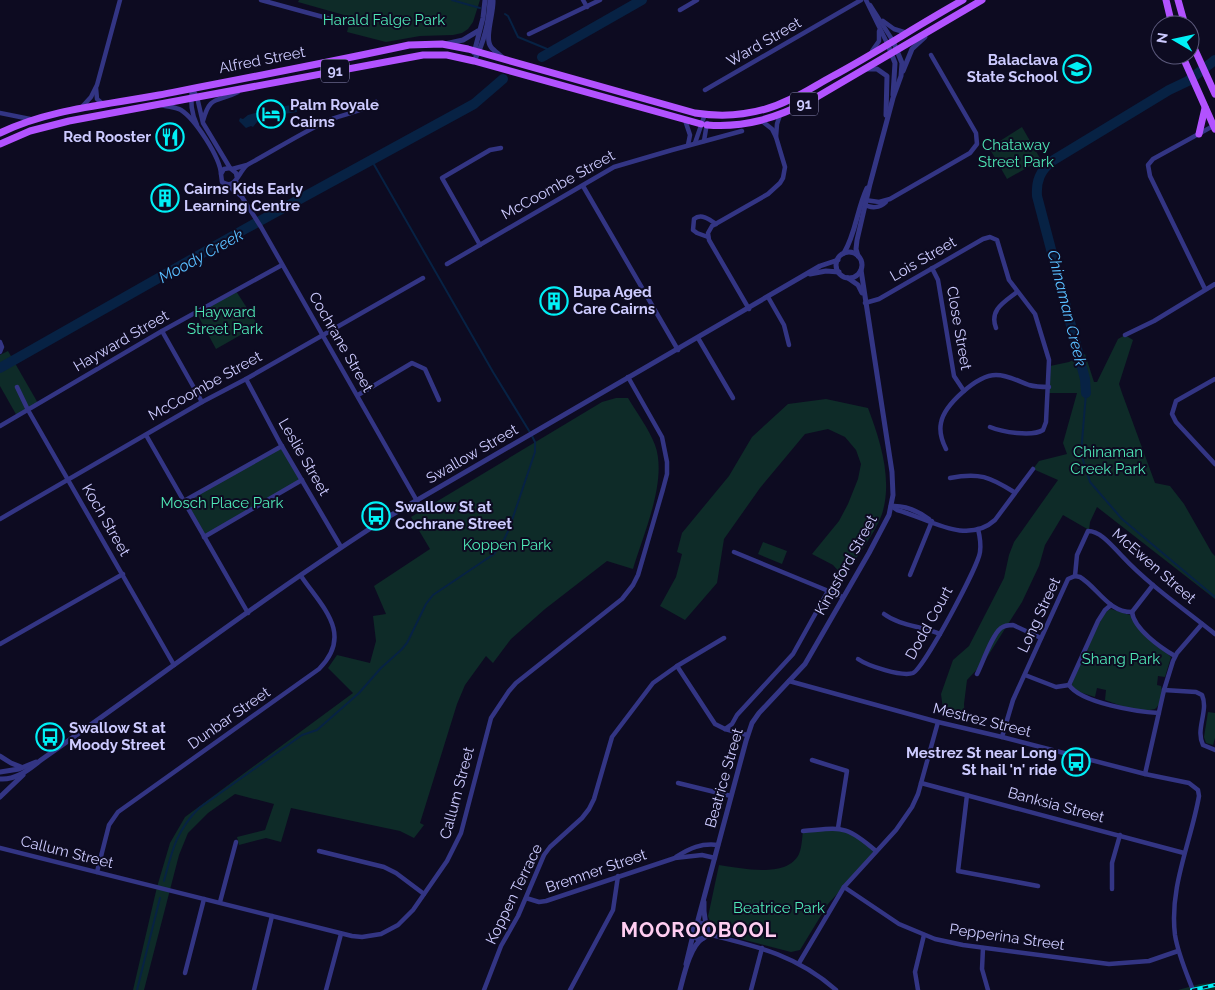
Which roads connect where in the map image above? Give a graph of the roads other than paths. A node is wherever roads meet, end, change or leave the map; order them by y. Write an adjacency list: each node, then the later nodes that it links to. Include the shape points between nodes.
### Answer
1 (120, 0): 37 (street)
2 (261, 0): 20 (street)
3 (485, 0): 22 (street)
4 (491, 0): 27 (street); 30 (street, via 493,10 488,41)
5 (583, 0): 14 (street)
6 (600, 0): 14 (street)
7 (697, 0): 15 (street)
8 (860, 0): 40 (street, Ward Street)
9 (866, 0): 16 (street); 21 (street)
10 (963, 0): 23 (main road, 91)
11 (982, 0): 19 (main road, 91)
12 (1166, 0): 17 (main road)
13 (1178, 0): 18 (main road)
14 (587, 7): 24 (street)
15 (680, 10)
16 (877, 14): 23 (street, via 891,27); 25 (street)
17 (1170, 15)
18 (1182, 15)
19 (950, 19): 28 (main road, 91); 36 (street, via 914,45)
20 (345, 24)
21 (878, 26): 25 (street); 31 (street, via 878,43)
22 (480, 30): 26 (street, via 463,40); 27 (street)
23 (908, 33): 25 (main road, 91)
24 (529, 34)
25 (890, 43): 28 (street); 31 (main road, 91)
26 (442, 44): 27 (main road, Alfred Street / 91); 38 (main road, Alfred Street / 91, via 409,45)
27 (476, 51): 30 (main road, Alfred Street / 91); 32 (street)
28 (894, 51): 35 (main road, 91); 36 (street, via 902,63); 43 (street)
29 (931, 55): 76 (street, via 976,133 978,141 975,148 890,199)
30 (506, 60): 50 (main road, Alfred Street / 91)
31 (862, 60): 50 (main road, 91, via 780,104 737,115)
32 (474, 61): 39 (main road, Alfred Street / 91, via 442,55 417,55); 53 (main road, Alfred Street / 91)
33 (1200, 61): 41 (main road)
34 (1186, 65): 47 (main road)
35 (865, 69): 51 (main road, 91); 58 (street, via 877,69 887,76)
36 (901, 76): 43 (street)
37 (96, 84): 45 (street, via 97,99); 48 (street)
38 (192, 88): 42 (street); 45 (main road, Alfred Street / 91)
39 (243, 89): 42 (main road, Alfred Street / 91); 55 (street, via 210,102)
40 (705, 90)
41 (1215, 94)
42 (194, 98): 46 (main road, Alfred Street / 91); 55 (street); 61 (street, via 193,115)
43 (892, 98): 58 (street)
44 (376, 102): 69 (street, via 325,122)
45 (104, 105): 48 (main road, Alfred Street / 91)
46 (158, 105): 61 (street, via 180,109); 66 (main road, Alfred Street / 91, via 55,124)
47 (1205, 108): 57 (main road); 62 (main road)
48 (80, 110): 52 (main road, Alfred Street / 91)
49 (0, 113): 52 (street)
50 (705, 114): 56 (street)
51 (780, 116): 54 (main road, 91); 63 (street)
52 (33, 120): 60 (main road, Alfred Street / 91)
53 (685, 120): 56 (main road, Alfred Street / 91); 67 (street, via 690,134)
54 (762, 121): 56 (main road, 91, via 730,126); 63 (street)
55 (203, 123): 70 (street)
56 (704, 125): 64 (street); 65 (street)
57 (1214, 127): 62 (street)
58 (885, 128): 76 (street)
59 (742, 131): 64 (street, McCoombe Street)
60 (0, 133)
61 (201, 133): 71 (street, via 220,166)
62 (1199, 134): 92 (street, via 1153,159 1148,165 1150,176)
63 (776, 137): 77 (street, via 785,167 780,183 768,194)
64 (704, 141): 65 (street, McCoombe Street)
65 (695, 143): 67 (street, McCoombe Street)
66 (0, 144)
67 (688, 145): 74 (street, McCoombe Street, via 614,167)
68 (502, 148): 79 (street, via 490,150 442,178)
69 (246, 165): 70 (street); 72 (street)
70 (231, 168): 71 (street); 72 (street)
71 (221, 174): 73 (street)
72 (237, 179): 73 (street); 75 (street, Cochrane Street)
73 (227, 185): 75 (street, Cochrane Street)
74 (583, 186): 79 (street, McCoombe Street); 104 (street)
75 (242, 197): 84 (street, Cochrane Street)
76 (865, 202): 80 (street); 81 (street, via 857,240)
77 (716, 224): 78 (street); 78 (street, via 702,216 694,219 693,230)
78 (708, 237): 96 (street)
79 (480, 245): 83 (street, McCoombe Street)
80 (843, 254): 81 (street, via 851,252); 82 (street)
81 (858, 256): 86 (street, via 862,263)
82 (838, 260): 87 (street); 88 (street, Swallow Street)
83 (447, 264)
84 (282, 265): 98 (street, Hayward Street); 100 (street, Cochrane Street)
85 (932, 268): 93 (street, Lois Street, via 983,239 994,238 1000,245 1009,280); 95 (street, Lois Street, via 879,299); 111 (street, Close Street, via 938,280 954,376)
86 (860, 270): 89 (street, via 855,276); 95 (street, Kingsford Street)
87 (839, 272): 88 (street, Swallow Street); 89 (street)
88 (805, 276): 94 (street, Swallow Street)
89 (846, 277): 95 (street, Kingsford Street, via 858,285)
90 (423, 278): 100 (street, McCoombe Street)
91 (1215, 284): 92 (street)
92 (1205, 289): 99 (street, via 1154,321)
93 (1017, 292): 97 (street, via 997,308); 110 (street, via 1032,309 1038,322 1049,360)
94 (768, 297): 96 (street, Swallow Street); 103 (street, via 784,325)
95 (865, 303): 130 (street, Kingsford Street, via 892,472)
96 (749, 309): 101 (street, Swallow Street)
97 (996, 328)
98 (162, 331): 115 (street); 116 (street, Hayward Street)
99 (1125, 334)
100 (323, 335): 107 (street, McCoombe Street); 112 (street, Cochrane Street)
101 (698, 338): 104 (street, Swallow Street); 113 (street)
102 (0, 342): 105 (street)
103 (790, 345)
104 (678, 350): 106 (street, Swallow Street)
105 (0, 352)
106 (628, 377): 128 (street, Swallow Street); 198 (street, Callum Street, via 662,437 667,462 667,474 638,575 622,600 516,683 496,708 487,728 458,842)
107 (246, 379): 115 (street, McCoombe Street); 120 (street, Leslie Street)
108 (1215, 379): 122 (street, via 1178,399 1172,410 1176,422)
109 (17, 387): 116 (street, Koch Street)
110 (1049, 387): 111 (street, via 994,375 980,378); 118 (street, via 1043,430 1032,433)
111 (964, 391): 121 (street, via 942,417 940,427)
112 (358, 395): 114 (street, via 412,363 425,369); 128 (street, Cochrane Street)
113 (733, 398)
114 (439, 400)
115 (202, 402): 119 (street, McCoombe Street)
116 (28, 410): 117 (street, Hayward Street); 125 (street, Koch Street)
117 (0, 426)
118 (990, 427)
119 (146, 435): 125 (street, McCoombe Street); 129 (street)
120 (282, 446): 126 (street, Leslie Street); 129 (street)
121 (946, 449)
122 (1215, 464)
123 (1033, 469): 127 (street)
124 (950, 478): 127 (street, via 983,476)
125 (68, 480): 131 (street, McCoombe Street); 137 (street, Koch Street)
126 (302, 480): 134 (street); 135 (street, Leslie Street)
127 (1014, 492): 133 (street, via 995,520)
128 (417, 500): 135 (street, Swallow Street)
129 (184, 501): 134 (street)
130 (891, 506): 132 (street, via 906,508); 143 (street, Kingsford Street, via 884,525)
131 (0, 520)
132 (932, 521): 133 (street, via 959,531); 138 (street)
133 (978, 530): 149 (street, Dodd Court, via 979,558)
134 (204, 536): 146 (street)
135 (341, 547): 139 (street, Swallow Street)
136 (734, 552): 142 (street)
137 (123, 574): 153 (street); 156 (street, Koch Street)
138 (910, 575)
139 (301, 576): 146 (street, Swallow Street); 193 (street, Dunbar Street, via 334,625 335,640 325,663 118,812 109,826)
140 (1076, 576): 141 (street, McEwen Street, via 1077,556 1090,530 1113,546); 144 (street, Long Street, via 1084,579); 152 (street, Long Street, via 1065,583)
141 (1153, 584): 145 (street); 148 (street, McEwen Street)
142 (828, 591): 143 (street); 165 (street, Kingsford Street, via 793,654)
143 (843, 597): 160 (street, Kingsford Street, via 805,664)
144 (1111, 605): 145 (street, Long Street); 161 (street, via 1098,621)
145 (1132, 612): 154 (street, via 1132,617 1145,634)
146 (248, 613): 156 (street, Swallow Street)
147 (884, 614): 149 (street)
148 (1202, 624): 150 (street, McEwen Street); 154 (street)
149 (940, 634): 155 (street, Dodd Court, via 919,668 909,674 867,665)
150 (1215, 634)
151 (724, 638): 157 (street, Koppen Terrace)
152 (1041, 638): 158 (street, via 1013,625 1001,628); 159 (street, Long Street)
153 (0, 644)
154 (1175, 656): 162 (street)
155 (858, 659)
156 (174, 665): 170 (street, Swallow Street)
157 (677, 666): 165 (street, via 711,719); 200 (street, Koppen Terrace, via 654,683 616,731 589,809 544,855)
158 (977, 674)
159 (1025, 675): 161 (street, via 1051,686); 167 (street, Long Street, via 1010,708)
160 (789, 681): 164 (street, Mestrez Street); 166 (street, Beatrice Street, via 759,713)
161 (1069, 685): 163 (street, via 1078,694 1105,703 1134,711)
162 (1164, 690): 163 (street); 168 (street, via 1202,695 1200,737 1203,745)
163 (1159, 713): 175 (street)
164 (938, 722): 167 (street, Mestrez Street); 178 (street)
165 (725, 729): 166 (street)
166 (748, 735): 180 (street, Beatrice Street)
167 (1002, 737): 175 (street, Mestrez Street)
168 (1215, 750)
169 (0, 756): 172 (street)
170 (41, 760): 172 (street, Swallow Street); 174 (street, Swallow Street)
171 (812, 760): 182 (street, via 847,771)
172 (22, 768): 173 (street, Swallow Street)
173 (0, 772)
174 (27, 772): 176 (street, Swallow Street); 181 (street)
175 (1145, 774): 190 (street, Mestrez Street, via 1189,783 1198,790 1198,803)
176 (0, 779)
177 (678, 783): 180 (street)
178 (922, 783): 179 (street, Banksia Street); 188 (street, via 906,819)
179 (967, 795): 184 (street, Banksia Street); 195 (street, via 958,871)
180 (731, 796): 186 (street, Beatrice Street)
181 (0, 798)
182 (838, 828): 183 (street); 188 (street, via 856,834)
183 (803, 830)
184 (1120, 835): 190 (street, Banksia Street); 197 (street, via 1112,863)
185 (236, 842): 202 (street)
186 (718, 845): 191 (street, Bremner Street, via 703,844); 192 (street, Beatrice Street)
187 (0, 848): 193 (street, Callum Street)
188 (876, 851): 196 (street)
189 (319, 852): 198 (street, via 384,867)
190 (1184, 853): 212 (street, via 1175,909)
191 (675, 858): 192 (street, Bremner Street, via 702,855); 194 (street, Bremner Street)
192 (715, 858): 199 (street, Beatrice Street)
193 (97, 872): 201 (street, Callum Street)
194 (618, 876): 200 (street, Bremner Street, via 546,901); 219 (street, via 613,910)
195 (1038, 886)
196 (844, 887): 208 (street, Pepperina Street, via 899,924); 213 (street)
197 (1112, 890)
198 (424, 894): 206 (street, Callum Street, via 406,918 389,930 362,937)
199 (705, 894): 204 (street, Beatrice Street); 205 (street, Beatrice Street)
200 (526, 898): 218 (street, Koppen Terrace, via 501,946)
201 (204, 899): 202 (street, Callum Street); 215 (street)
202 (220, 902): 203 (street, Callum Street)
203 (272, 916): 206 (street, Callum Street); 216 (street)
204 (696, 924): 205 (street); 207 (street, via 692,928)
205 (706, 927): 209 (street)
206 (341, 934): 217 (street)
207 (693, 935): 209 (street, via 697,938); 214 (street)
208 (924, 935): 211 (street, Pepperina Street); 223 (street, via 915,972)
209 (705, 936): 210 (street); 214 (street, via 695,945)
210 (762, 948): 213 (street); 221 (street)
211 (982, 948): 212 (street, Pepperina Street, via 1109,964 1149,961); 224 (street, via 982,969)
212 (1178, 951): 225 (street)
213 (799, 963): 222 (street)
214 (686, 969): 220 (street)
215 (185, 973)
216 (254, 990)
217 (326, 990)
218 (484, 990)
219 (570, 990)
220 (680, 990)
221 (751, 990)
222 (836, 990)
223 (918, 990)
224 (988, 990)
225 (1193, 990)

